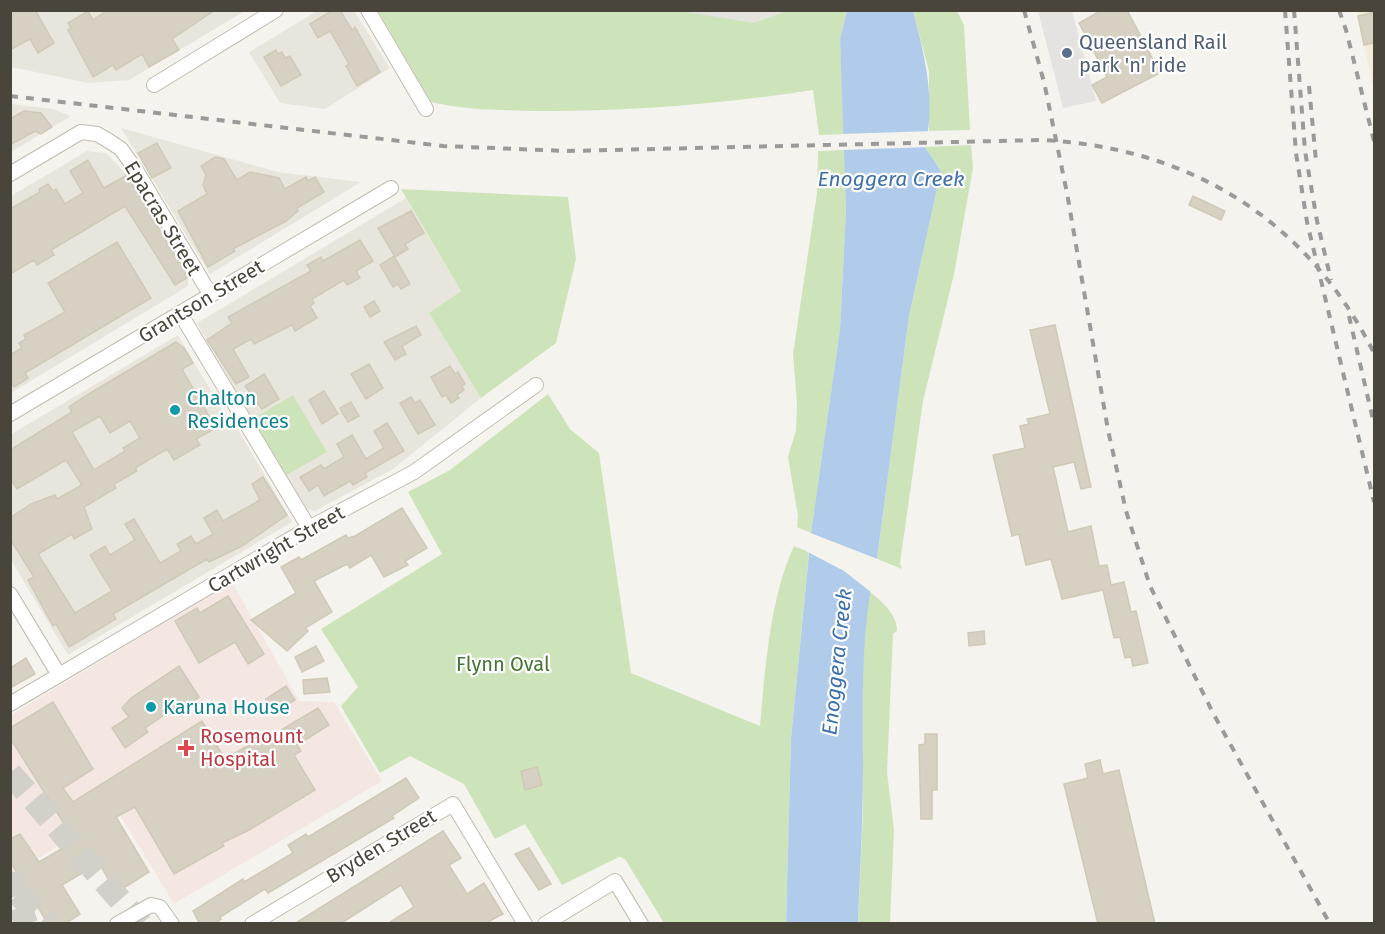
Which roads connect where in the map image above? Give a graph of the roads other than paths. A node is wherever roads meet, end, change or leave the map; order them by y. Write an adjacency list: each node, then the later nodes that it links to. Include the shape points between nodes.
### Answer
1 (276, 10): 3 (street)
2 (368, 10): 4 (street)
3 (154, 84)
4 (426, 109)
5 (10, 174): 7 (street, Epacras Street, via 81,132 97,134 121,149)
6 (391, 188): 7 (street, Grantson Street)
7 (210, 294): 8 (street, Grantson Street)
8 (180, 313): 10 (street, Grantson Street); 11 (street)
9 (536, 385): 11 (street, Cartwright Street, via 414,472)
10 (10, 414)
11 (309, 528): 13 (street, Cartwright Street)
12 (10, 594): 13 (street)
13 (59, 675): 14 (street, Cartwright Street)
14 (10, 704)
15 (117, 924): 16 (street, via 151,905 160,907)
16 (172, 924)
17 (252, 924): 18 (street, Bryden Street, via 453,804)
18 (525, 924)
19 (545, 924): 20 (street, via 615,881)
20 (640, 924)

